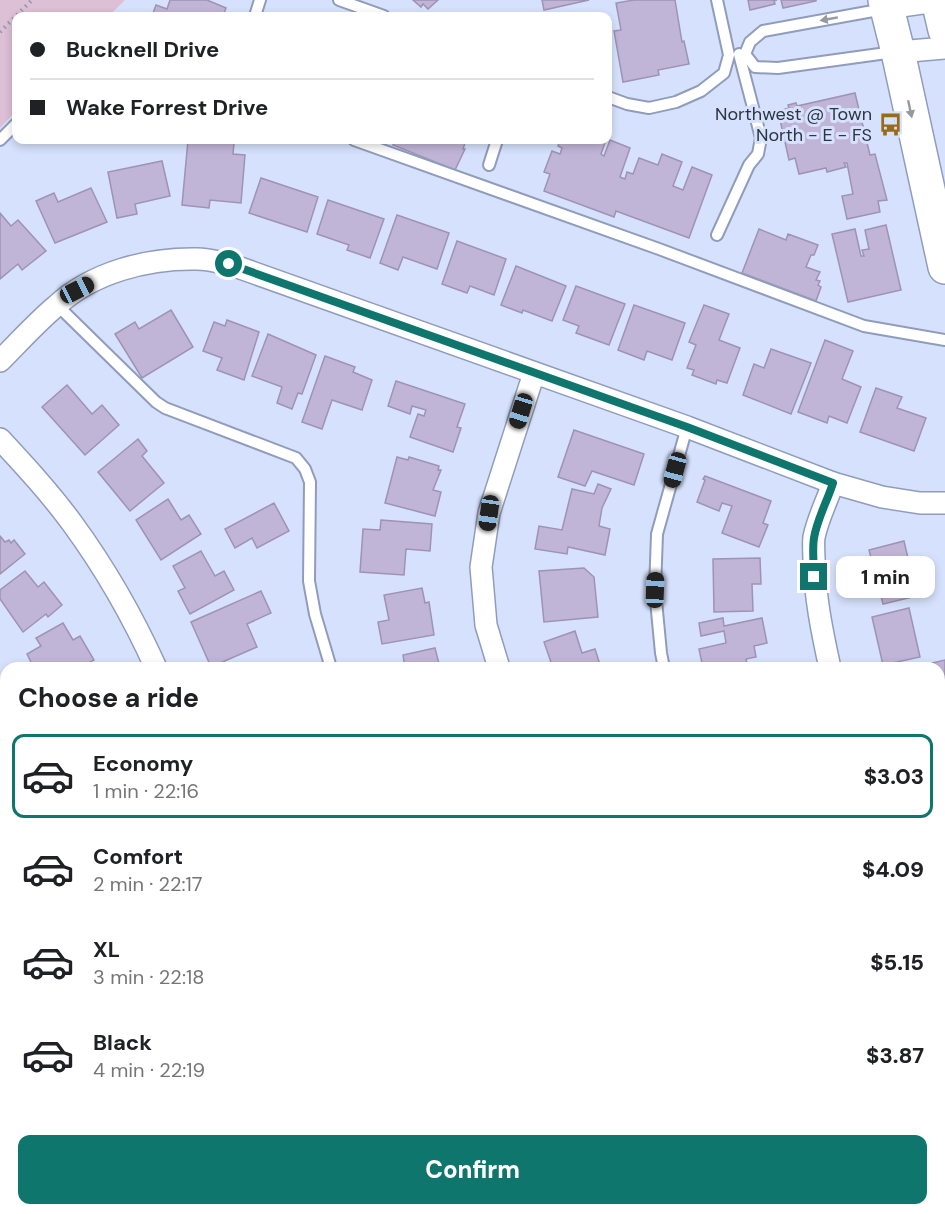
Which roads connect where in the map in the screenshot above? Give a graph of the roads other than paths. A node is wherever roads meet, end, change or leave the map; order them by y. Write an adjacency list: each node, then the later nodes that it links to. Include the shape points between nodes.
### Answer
1 (339, 0): 5 (lane)
2 (717, 0): 8 (lane)
3 (886, 4): 4 (street); 7 (main road); 8 (lane, one-way to 8, via 763,31)
4 (941, 8)
5 (373, 12)
6 (945, 48): 7 (street)
7 (898, 52): 8 (lane, via 778,68 755,67); 16 (main road, one-way to 16)
8 (738, 54): 9 (lane, via 724,73 702,91 676,102 649,108); 15 (lane, via 761,138 758,154 749,165)
9 (612, 99)
10 (12, 128): 11 (lane)
11 (0, 140)
12 (365, 144): 18 (lane, via 864,326)
13 (496, 144): 14 (lane)
14 (489, 165)
15 (717, 235)
16 (945, 267)
17 (57, 305): 19 (street); 20 (street, via 107,275 140,264 199,259 229,264); 26 (lane, via 165,408 296,458 305,469 310,482 309,581)
18 (945, 340)
19 (0, 361)
20 (534, 373): 21 (street); 27 (street, via 489,513 482,567 486,625)
21 (687, 427): 23 (street); 28 (lane, via 657,534 655,590)
22 (0, 439): 25 (street, via 43,487 99,562)
23 (833, 483): 24 (street, via 892,499); 29 (street, via 813,539 814,577)
24 (945, 502)
25 (153, 662)
26 (329, 662)
27 (497, 662)
28 (663, 662)
29 (829, 662)

